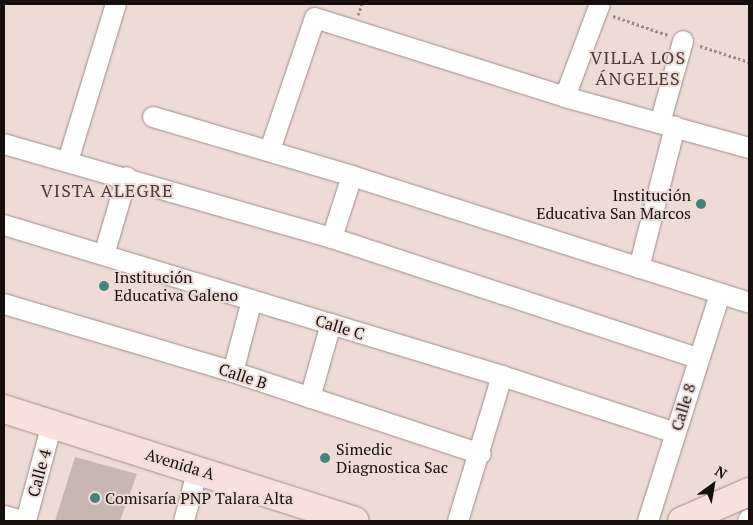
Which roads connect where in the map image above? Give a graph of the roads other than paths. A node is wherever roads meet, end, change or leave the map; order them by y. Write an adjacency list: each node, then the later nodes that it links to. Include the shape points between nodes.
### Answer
1 (116, 4): 10 (street)
2 (600, 4): 4 (street)
3 (683, 41): 6 (street)
4 (566, 96): 6 (street); 9 (street, via 315,18 306,36)
5 (154, 117): 9 (street)
6 (667, 125): 8 (street); 16 (street)
7 (4, 144): 10 (street)
8 (749, 148)
9 (270, 150): 11 (street)
10 (68, 161): 12 (street)
11 (352, 176): 14 (street); 16 (street)
12 (127, 178): 14 (street); 15 (street)
13 (4, 225): 15 (street, Calle C)
14 (332, 238): 22 (street)
15 (104, 255): 18 (street, Calle C)
16 (639, 268): 17 (street)
17 (720, 294): 19 (street); 22 (street, Calle 8)
18 (252, 300): 21 (street, Calle C); 23 (street)
19 (749, 303)
20 (4, 304): 23 (street, Calle B)
21 (331, 324): 24 (street, Calle C); 25 (street)
22 (699, 359): 29 (street, Calle 8)
23 (233, 372): 25 (street, Calle B)
24 (502, 376): 29 (street, Calle C); 30 (street)
25 (310, 398): 30 (street, Calle B)
26 (4, 409): 28 (street, Avenida A)
27 (4, 427): 28 (street, Avenida A)
28 (50, 432): 31 (street, Avenida A); 35 (street, Calle 4)
29 (675, 433): 39 (street, Calle 8)
30 (481, 454): 38 (street)
31 (197, 476): 34 (street, Avenida A); 36 (street); 37 (street, Avenida A)
32 (749, 492): 40 (street)
33 (4, 516): 35 (street)
34 (344, 520)
35 (24, 521)
36 (184, 521)
37 (311, 521)
38 (458, 521)
39 (648, 521)
40 (682, 521)

